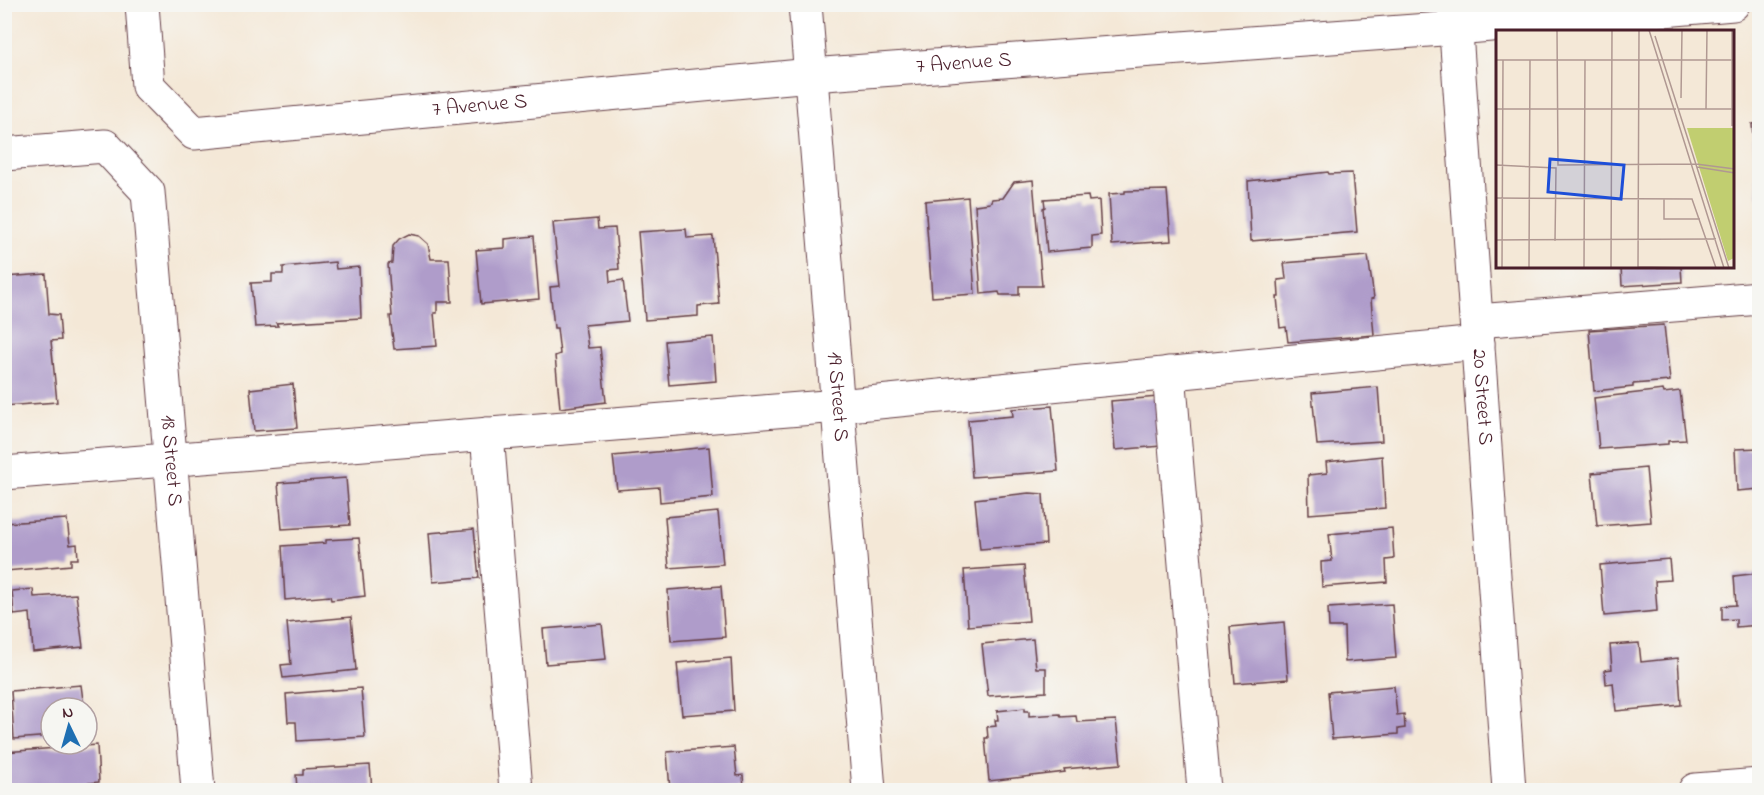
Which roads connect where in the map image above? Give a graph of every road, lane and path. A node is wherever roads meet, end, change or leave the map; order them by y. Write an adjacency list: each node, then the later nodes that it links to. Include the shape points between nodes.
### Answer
1 (142, 4): 5 (street, 7 Avenue S, via 148,86 194,133)
2 (805, 4): 5 (street, 19 Street S)
3 (1733, 4): 4 (street, 7 Avenue S)
4 (1455, 16): 5 (street, 7 Avenue S); 8 (street, 20 Street S)
5 (811, 75): 10 (street, 19 Street S)
6 (4, 154): 12 (street, 18 Street S, via 105,146 148,192)
7 (1760, 298): 8 (street)
8 (1478, 332): 9 (street); 19 (street, 20 Street S)
9 (1169, 373): 10 (street); 18 (street)
10 (838, 406): 11 (street); 17 (street, 19 Street S)
11 (487, 434): 12 (street); 16 (street)
12 (170, 459): 13 (street); 15 (street, 18 Street S)
13 (4, 473)
14 (1760, 785): 20 (street)
15 (198, 790)
16 (516, 790)
17 (869, 790)
18 (1204, 790)
19 (1509, 790)
20 (1695, 790)

